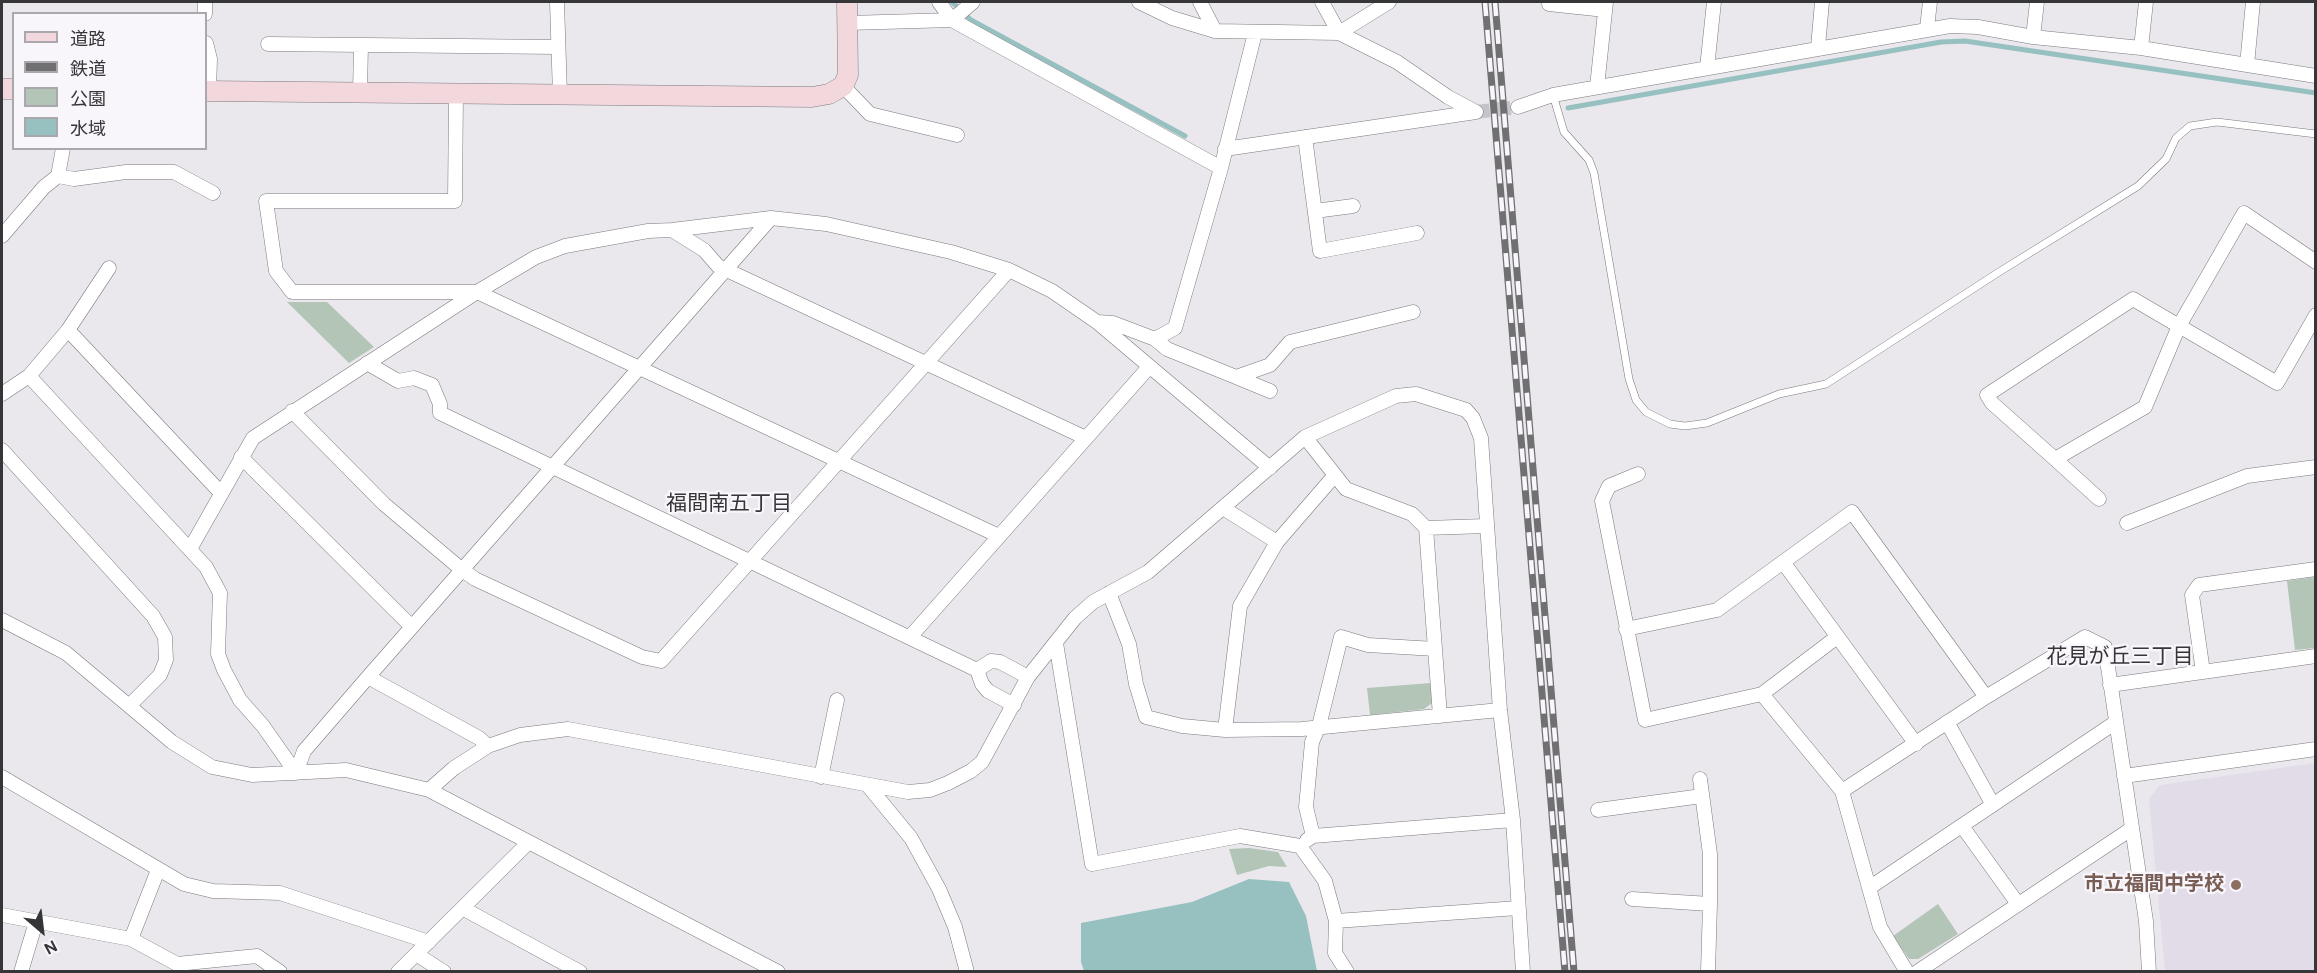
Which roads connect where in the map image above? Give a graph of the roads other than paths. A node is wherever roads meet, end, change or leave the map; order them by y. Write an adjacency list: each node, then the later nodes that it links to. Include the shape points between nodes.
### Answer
1 (556, 2): 27 (street)
2 (847, 2): 18 (street)
3 (939, 2): 17 (street)
4 (973, 2): 17 (street)
5 (1138, 2): 20 (street)
6 (1200, 2): 20 (street)
7 (1322, 2): 22 (street)
8 (1389, 2): 22 (street)
9 (1549, 2): 16 (street)
10 (1714, 2): 31 (street)
11 (1822, 2): 28 (street)
12 (1930, 2): 19 (street)
13 (2037, 2): 23 (street)
14 (2146, 2): 29 (street)
15 (2253, 2): 30 (street)
16 (1605, 6): 34 (street)
17 (952, 20): 18 (street); 46 (street)
18 (848, 23): 33 (street, via 848,75)
19 (1927, 28): 23 (street, via 1978,27); 28 (street)
20 (1215, 31): 21 (street)
21 (1255, 33): 22 (street); 44 (street)
22 (1339, 33): 43 (street, via 1397,62 1476,112)
23 (2033, 37): 29 (street)
24 (268, 44): 25 (street)
25 (361, 45): 27 (street); 36 (street)
26 (207, 47): 35 (street)
27 (558, 47): 38 (street)
28 (1818, 47): 31 (street)
29 (2141, 48): 30 (street)
30 (2247, 65): 32 (street)
31 (1707, 68): 34 (street)
32 (2316, 76)
33 (843, 86): 38 (street, via 830,94 812,97); 42 (street, via 870,114)
34 (1597, 87): 39 (street)
35 (207, 91): 36 (street)
36 (360, 93): 37 (street)
37 (456, 94): 38 (street); 59 (street, via 454,201 266,201 276,271 292,292)
38 (560, 95)
39 (1553, 95): 40 (street); 41 (lane, via 1564,132 1589,160 1594,173 1629,379 1636,400 1646,412 1670,424 1685,426 1707,423 1779,394 1826,384 2138,186 2166,159 2176,138 2190,126 2217,122)
40 (1518, 107)
41 (2316, 134)
42 (957, 135)
43 (1305, 137): 44 (street); 50 (street)
44 (1225, 149): 46 (street)
45 (63, 150): 47 (street)
46 (1221, 168): 65 (street, via 1175,328)
47 (58, 176): 48 (street, via 74,179 126,172 174,172); 54 (street)
48 (213, 193)
49 (1353, 206): 50 (street)
50 (1315, 211): 53 (street, via 1320,251)
51 (771, 218): 52 (street); 57 (street); 58 (street, via 826,224 951,252)
52 (672, 230): 57 (street); 59 (street, via 565,246 536,257)
53 (1418, 233)
54 (2, 236)
55 (2316, 262): 63 (street, via 2244,213)
56 (109, 268): 64 (street)
57 (726, 269): 66 (street); 69 (street)
58 (1009, 270): 62 (street, via 1053,291); 66 (street)
59 (477, 292): 67 (street); 69 (street)
60 (1413, 312): 71 (street, via 1290,342 1270,364)
61 (2316, 315): 63 (street, via 2277,383)
62 (1096, 322): 65 (street, via 1113,323); 68 (street)
63 (2179, 326): 79 (street, via 2145,407); 79 (street, via 2133,298 1987,395)
64 (68, 330): 70 (street); 86 (street)
65 (1155, 339): 71 (street, via 1167,349)
66 (926, 362): 76 (street); 80 (street)
67 (367, 363): 74 (street); 82 (street, via 398,381 414,378 432,385 440,413)
68 (1149, 367): 76 (street); 83 (street)
69 (639, 368): 80 (street); 82 (street)
70 (29, 376): 73 (street); 94 (street)
71 (1236, 377): 72 (street)
72 (1270, 391)
73 (2, 394)
74 (292, 411): 78 (street, via 253,438); 97 (street, via 384,504)
75 (1305, 437): 83 (street); 85 (street); 90 (street, via 1396,396 1416,394 1466,410 1481,438)
76 (1086, 438): 92 (street)
77 (2, 450): 116 (street, via 153,616 165,637 166,660 160,675)
78 (242, 457): 86 (street); 101 (street)
79 (2055, 459): 87 (street)
80 (838, 461): 92 (street); 95 (street)
81 (2316, 467): 89 (street, via 2247,476)
82 (552, 468): 95 (street); 97 (street)
83 (1270, 468): 88 (street)
84 (1638, 474): 102 (street, via 1609,486 1602,501)
85 (1335, 476): 91 (street, via 1346,489 1412,514); 93 (street)
86 (220, 492): 94 (street)
87 (2099, 499)
88 (1223, 507): 93 (street); 99 (street, via 1148,572)
89 (2127, 523)
90 (1486, 526): 91 (street); 118 (street)
91 (1426, 528): 106 (street)
92 (999, 536): 103 (street)
93 (1277, 542): 123 (street, via 1240,606)
94 (190, 549): 127 (street, via 206,567 220,593 218,654 224,670 240,700)
95 (750, 561): 97 (street, via 661,661 642,657); 103 (street)
96 (1783, 562): 102 (street, via 1717,610); 104 (street); 114 (street, via 1852,512)
97 (460, 569): 101 (street)
98 (2316, 569): 109 (street, via 2199,585 2192,595)
99 (1109, 593): 105 (street, via 1075,618); 123 (street, via 1129,644 1146,717 1182,726)
100 (2, 620): 116 (street, via 66,653)
101 (411, 626): 110 (street)
102 (1626, 629): 113 (street, via 1645,720)
103 (910, 637): 108 (street)
104 (1837, 637): 113 (street); 124 (street)
105 (1056, 643): 111 (street); 143 (street, via 1092,864 1240,836)
106 (1434, 648): 119 (street); 122 (street, via 1368,645 1341,637)
107 (2316, 656): 109 (street)
108 (977, 670): 111 (street, via 991,661 1000,662); 117 (street, via 988,691)
109 (2203, 672): 112 (street)
110 (368, 677): 125 (street); 127 (street, via 304,751)
111 (1028, 677): 117 (street)
112 (2110, 685): 114 (street, via 2104,646 2085,637); 121 (street)
113 (1762, 694): 134 (street)
114 (1986, 697): 120 (street)
115 (837, 700): 130 (street)
116 (130, 705): 127 (street, via 172,742 212,766 252,775)
117 (1014, 705): 132 (street, via 982,762 971,771 930,790 908,792)
118 (1500, 710): 119 (street); 138 (street)
119 (1440, 716): 122 (street)
120 (1947, 722): 124 (street); 136 (street)
121 (2116, 722): 128 (street); 136 (street)
122 (1319, 726): 123 (street); 141 (street, via 1312,742 1306,807)
123 (1225, 730)
124 (1916, 744): 134 (street)
125 (488, 746): 130 (street, via 520,735 568,729); 133 (street)
126 (2316, 749): 128 (street)
127 (296, 772): 133 (street, via 346,770)
128 (2124, 776): 140 (street)
129 (2, 777): 144 (street)
130 (821, 777): 132 (street)
131 (1700, 779): 135 (street)
132 (869, 787): 164 (street, via 910,838 939,889 955,927)
133 (429, 790): 142 (street)
134 (1842, 791): 145 (street)
135 (1702, 796): 137 (street); 147 (street, via 1710,854)
136 (1993, 805): 139 (street)
137 (1598, 810)
138 (1513, 820): 141 (street); 149 (street)
139 (1962, 826): 145 (street); 148 (street)
140 (2132, 829): 148 (street); 170 (street, via 2146,921)
141 (1313, 836): 143 (street)
142 (529, 842): 150 (street); 163 (street)
143 (1300, 846): 152 (street, via 1325,881)
144 (158, 870): 154 (street); 155 (street, via 184,884 213,891 280,892)
145 (1869, 888): 168 (street, via 1880,927)
146 (1632, 899): 147 (street)
147 (1710, 904): 167 (street)
148 (2018, 904): 169 (street)
149 (1518, 908): 152 (street); 166 (street)
150 (464, 909): 155 (street); 162 (street)
151 (2, 915): 153 (street)
152 (1336, 921): 165 (street, via 1335,953)
153 (36, 922): 154 (street); 158 (street)
154 (131, 939): 157 (street)
155 (429, 942): 156 (street)
156 (417, 954): 160 (street); 161 (street)
157 (188, 968): 159 (street, via 257,956)
158 (21, 972)
159 (280, 972)
160 (398, 972)
161 (444, 972)
162 (580, 972)
163 (778, 972)
164 (967, 972)
165 (1347, 972)
166 (1523, 972)
167 (1708, 972)
168 (1906, 972)
169 (1917, 972)
170 (2149, 972)

